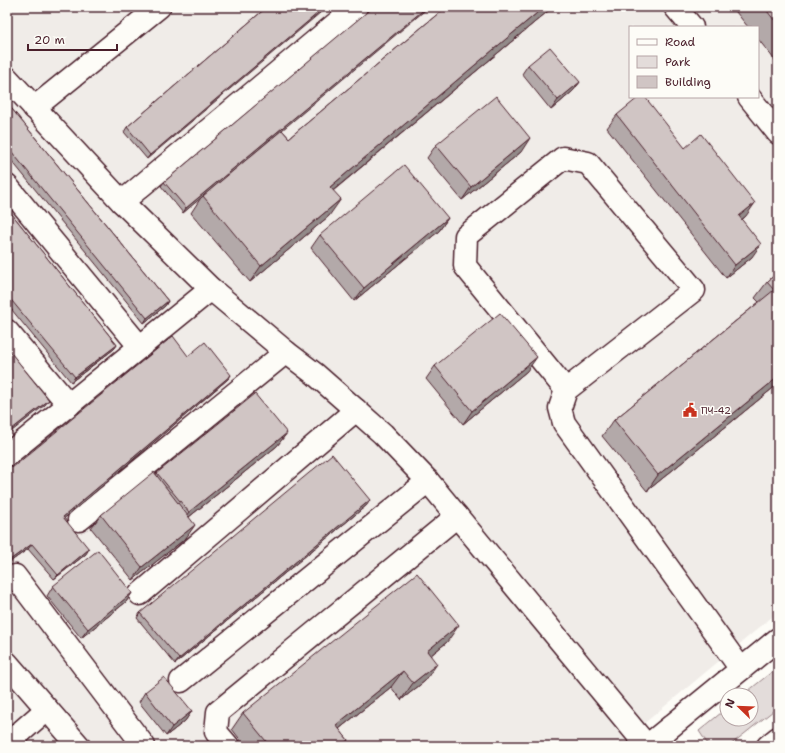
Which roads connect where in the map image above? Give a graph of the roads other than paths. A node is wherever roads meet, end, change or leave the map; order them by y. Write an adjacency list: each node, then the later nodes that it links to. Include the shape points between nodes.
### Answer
1 (159, 7): 7 (main road)
2 (356, 7): 10 (main road)
3 (675, 7): 4 (main road)
4 (691, 26)
5 (7, 78): 7 (main road)
6 (750, 98): 8 (main road)
7 (34, 108): 10 (main road)
8 (778, 133)
9 (7, 186): 13 (main road)
10 (122, 202): 11 (main road)
11 (211, 288): 13 (main road); 14 (main road)
12 (7, 331): 16 (main road)
13 (140, 347): 16 (main road)
14 (286, 352): 17 (main road); 21 (main road)
15 (566, 390): 15 (main road, via 694,290 588,163 563,158 466,236 464,266); 26 (main road, via 560,408 564,423)
16 (69, 405): 18 (main road)
17 (356, 410): 19 (main road); 23 (main road)
18 (7, 455)
19 (428, 481): 20 (main road); 27 (main road)
20 (457, 516): 32 (main road, via 218,712 216,732); 33 (main road)
21 (79, 520)
22 (14, 576): 31 (main road)
23 (140, 594)
24 (778, 639): 26 (main road)
25 (7, 663): 28 (main road)
26 (741, 669): 33 (main road)
27 (181, 681)
28 (47, 709): 29 (main road); 30 (main road)
29 (7, 744)
30 (79, 746)
31 (144, 746)
32 (228, 746)
33 (647, 746)

